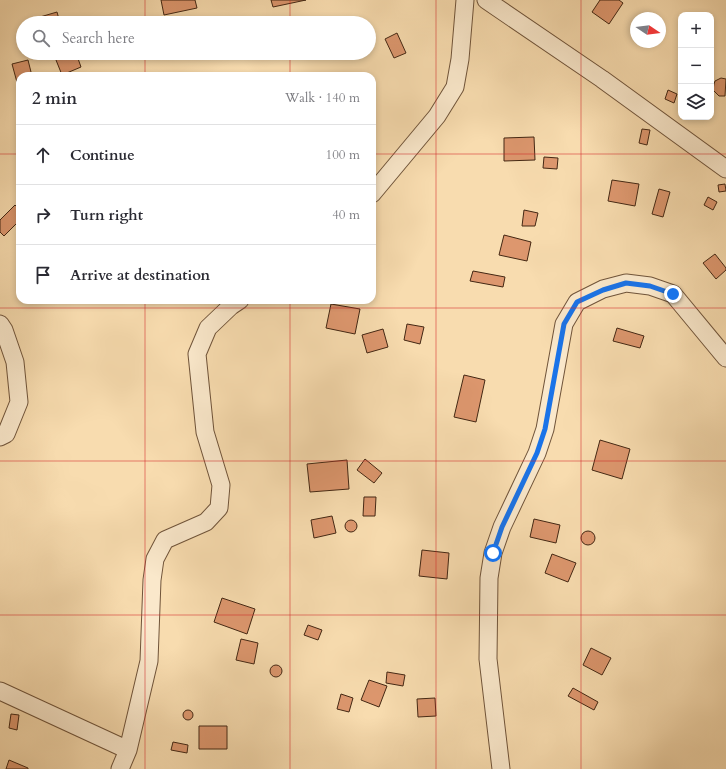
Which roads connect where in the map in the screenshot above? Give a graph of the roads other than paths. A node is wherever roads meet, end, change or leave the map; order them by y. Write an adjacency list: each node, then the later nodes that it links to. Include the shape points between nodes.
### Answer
1 (465, 0): 4 (street, via 460,59 454,87 437,116)
2 (486, 0): 3 (street, via 602,79)
3 (726, 169)
4 (376, 189)
5 (234, 304): 10 (street, via 208,328 197,354 205,432 221,485 219,508 206,522 165,540 155,559 149,662)
6 (0, 324): 8 (street, via 15,362 19,402 6,434)
7 (726, 358): 12 (street, via 673,294 650,286 626,283 603,290 577,302 564,324 545,429 537,453 502,527 493,553 489,578 488,659)
8 (0, 437)
9 (0, 691): 10 (street)
10 (128, 750): 11 (street)
11 (120, 769)
12 (502, 769)

